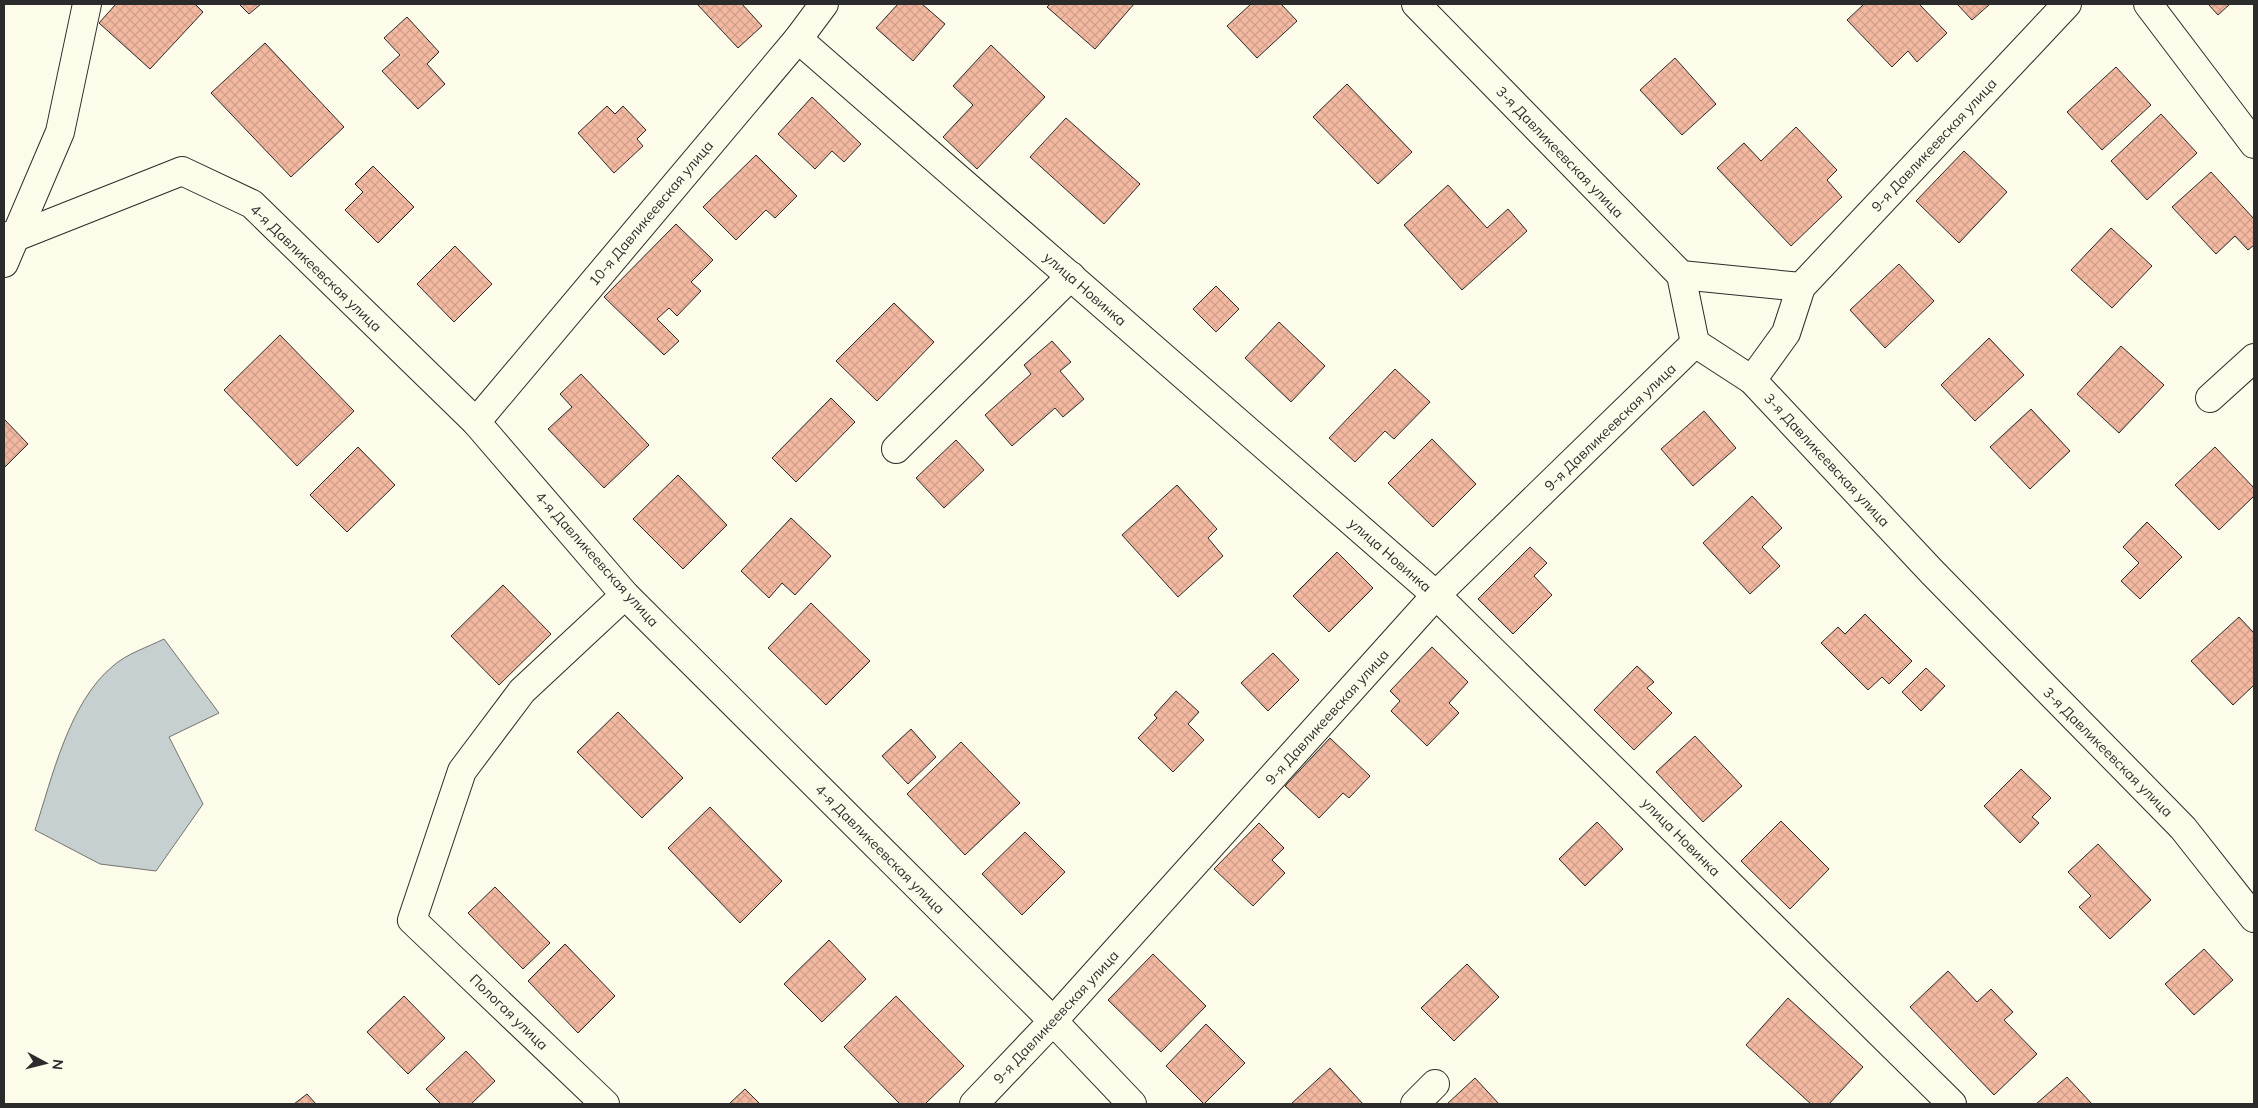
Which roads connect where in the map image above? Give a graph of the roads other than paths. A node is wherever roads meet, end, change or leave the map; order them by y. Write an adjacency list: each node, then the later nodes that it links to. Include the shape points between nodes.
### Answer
1 (87, 4): 8 (street, via 60,132)
2 (824, 4): 6 (street, 10-я Давликеевская улица)
3 (1416, 4): 9 (street, 3-я Давликеевская улица)
4 (2067, 4): 11 (street, 9-я Давликеевская улица)
5 (2148, 4): 7 (street)
6 (798, 38): 10 (street, улица Новинка); 16 (street, 10-я Давликеевская улица)
7 (2254, 144)
8 (7, 246): 16 (street, 4-я Давликеевская улица, via 182,171 252,204)
9 (1681, 275): 11 (street); 12 (street)
10 (1071, 276): 17 (street); 19 (street, улица Новинка)
11 (1801, 287): 14 (street, 9-я Давликеевская улица, via 1786,333)
12 (1695, 344): 14 (street, 3-я Давликеевская улица); 19 (street, 9-я Давликеевская улица)
13 (2254, 358): 15 (street)
14 (1752, 380): 20 (street, 3-я Давликеевская улица, via 1932,572 2184,828)
15 (2210, 398)
16 (476, 422): 18 (street, 4-я Давликеевская улица)
17 (896, 449)
18 (625, 595): 21 (street, 4-я Давликеевская улица); 23 (street, Пологая улица, via 522,690 462,771 412,920)
19 (1436, 596): 21 (street, 9-я Давликеевская улица); 27 (street, улица Новинка)
20 (2254, 918)
21 (1053, 1021): 24 (street, 9-я Давликеевская улица); 25 (street, 4-я Давликеевская улица)
22 (1435, 1084): 26 (street)
23 (605, 1104)
24 (974, 1104)
25 (1132, 1104)
26 (1415, 1104)
27 (1952, 1104)

